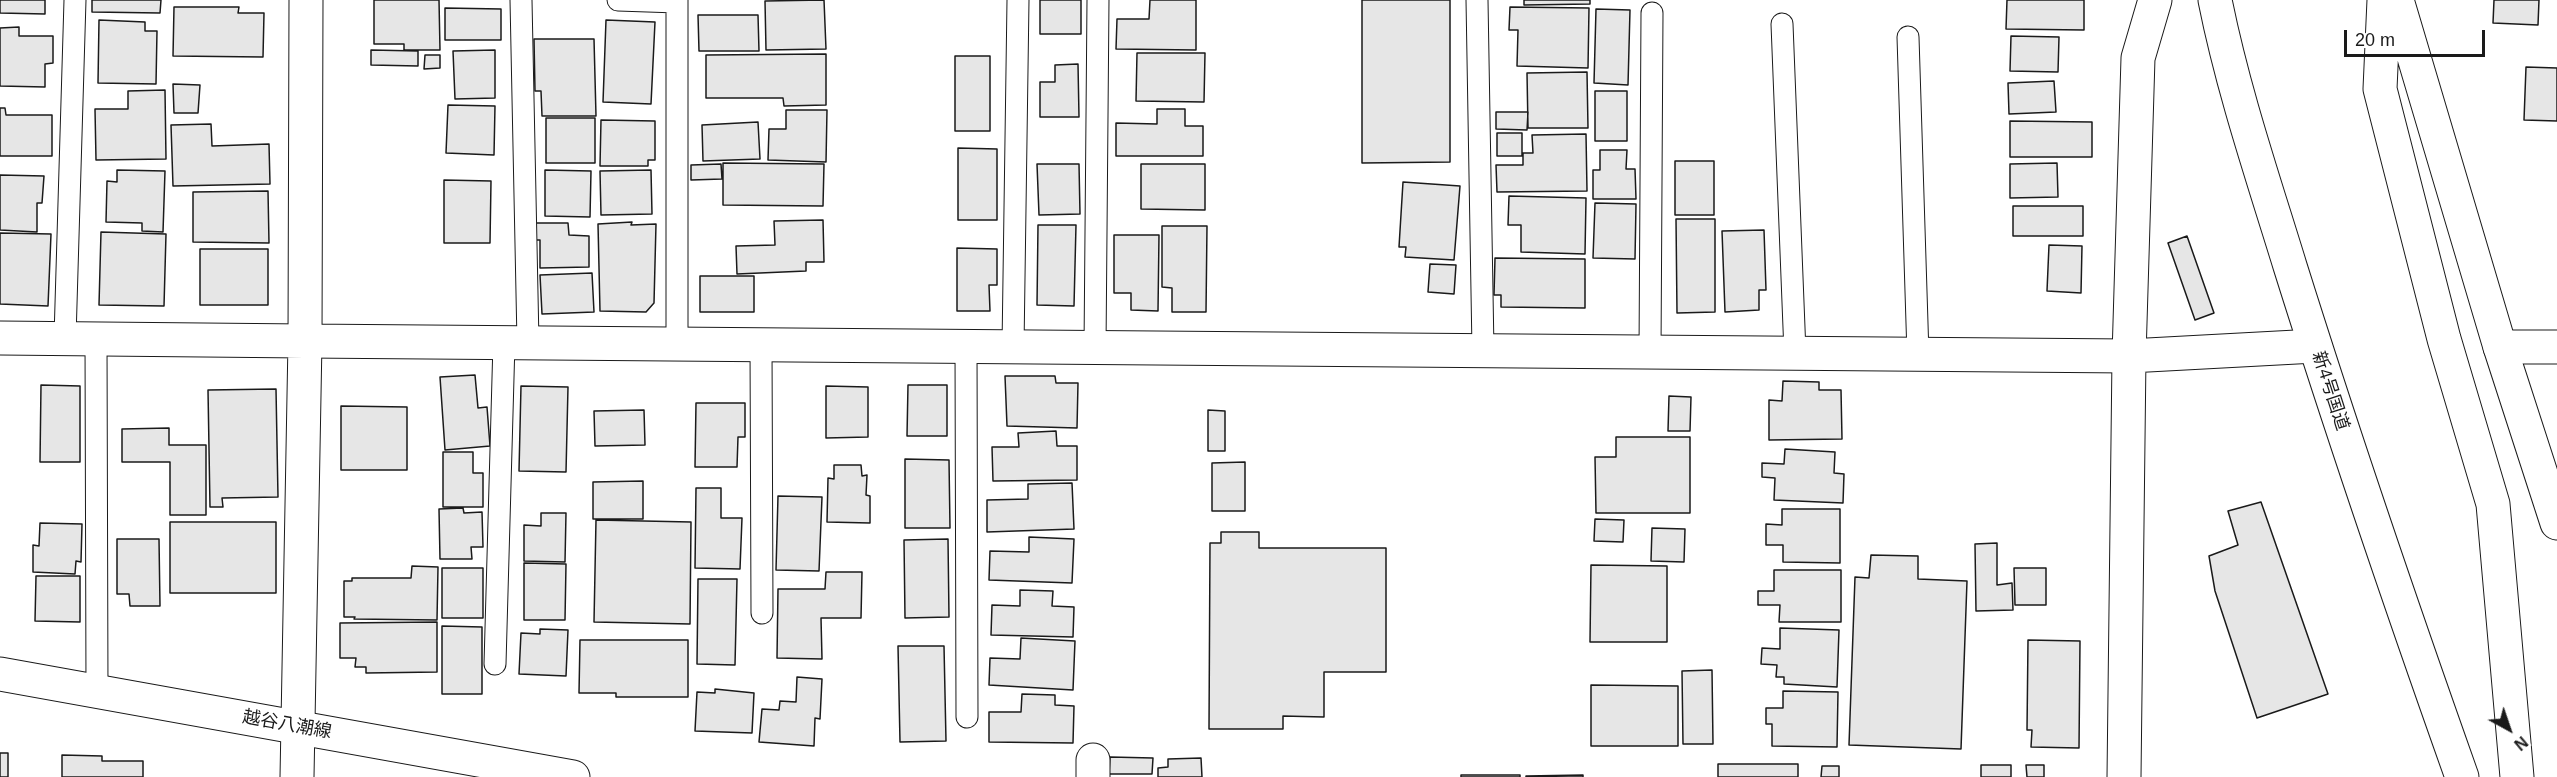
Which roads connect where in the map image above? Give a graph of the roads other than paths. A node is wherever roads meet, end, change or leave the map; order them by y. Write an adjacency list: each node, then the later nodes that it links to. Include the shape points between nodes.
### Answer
1 (75, 0): 17 (lane)
2 (306, 0): 18 (main road)
3 (520, 0): 19 (lane)
4 (618, 0): 12 (lane)
5 (1017, 0): 24 (lane)
6 (1098, 0): 27 (lane)
7 (1477, 0): 28 (lane)
8 (2155, 0): 32 (main road, via 2138,58)
9 (2214, 0): 23 (main road, 新4号国道, via 2227,60)
10 (2385, 0): 45 (main road, via 2380,89 2444,339 2493,504)
11 (2397, 0): 25 (main road)
12 (677, 1): 20 (lane)
13 (1653, 12): 29 (lane)
14 (1782, 24): 30 (lane)
15 (1908, 37): 31 (lane)
16 (0, 338): 17 (main road)
17 (80, 339): 18 (main road); 37 (lane)
18 (305, 340): 19 (main road); 39 (main road)
19 (516, 342): 20 (main road); 35 (lane)
20 (677, 343): 21 (main road)
21 (761, 344): 22 (main road); 34 (lane)
22 (966, 346): 24 (main road); 38 (lane)
23 (2315, 346): 32 (main road); 44 (main road, 新4号国道)
24 (1013, 347): 27 (main road)
25 (2500, 347): 26 (main road); 33 (main road)
26 (2557, 347)
27 (1095, 348): 28 (main road)
28 (1483, 350): 29 (main road)
29 (1650, 352): 30 (main road)
30 (1795, 353): 31 (main road)
31 (1918, 355): 32 (main road)
32 (2129, 356): 43 (main road)
33 (2557, 523)
34 (762, 613)
35 (495, 664)
36 (0, 674): 37 (main road, 越谷八潮線)
37 (97, 693): 39 (main road, 越谷八潮線)
38 (967, 717)
39 (297, 727): 40 (main road, 越谷八潮線); 41 (main road)
40 (454, 767): 42 (main road, 越谷八潮線)
41 (297, 777)
42 (573, 777)
43 (2124, 777)
44 (2462, 777)
45 (2517, 777)

